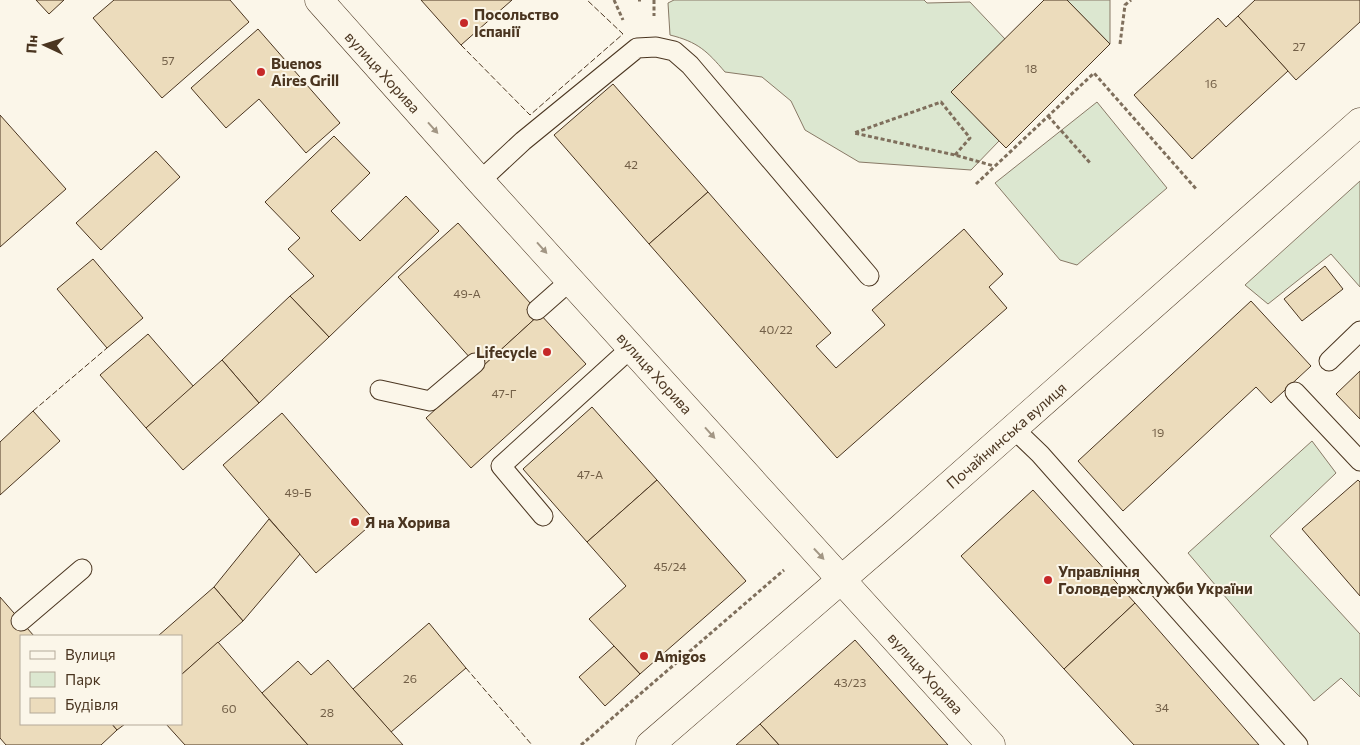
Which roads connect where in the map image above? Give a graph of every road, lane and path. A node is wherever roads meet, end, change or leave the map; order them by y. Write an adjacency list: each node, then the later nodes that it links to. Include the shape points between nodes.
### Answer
1 (319, 0): 9 (street, вулиця Хорива, one-way to 9)
2 (1131, 0): 3 (path, via 1126,5)
3 (1120, 44)
4 (1048, 116): 7 (path); 8 (path); 11 (path, via 1094,73)
5 (1360, 122): 21 (street, Почайнинська вулиця)
6 (955, 155): 6 (path, via 970,138 941,102 854,132); 8 (path)
7 (1092, 164)
8 (994, 166): 10 (path)
9 (480, 181): 12 (lane, via 523,141 637,48 656,47 674,51 690,65); 13 (street, вулиця Хорива, one-way to 13)
10 (976, 184)
11 (1197, 190)
12 (868, 276)
13 (571, 280): 14 (lane); 16 (street, вулиця Хорива)
14 (537, 310)
15 (1360, 331): 17 (lane)
16 (632, 347): 23 (lane, via 501,466); 26 (street, вулиця Хорива, one-way to 26)
17 (1329, 362)
18 (475, 363): 19 (lane, via 430,401)
19 (380, 390)
20 (1295, 392): 22 (lane)
21 (1013, 428): 26 (street, Почайнинська вулиця); 31 (lane, via 1040,454)
22 (1360, 461)
23 (543, 516)
24 (789, 566): 28 (path)
25 (82, 569): 27 (lane)
26 (842, 578): 29 (street, Почайнинська вулиця); 30 (street, вулиця Хорива)
27 (21, 621)
28 (582, 745)
29 (650, 745)
30 (991, 745)
31 (1298, 745)

